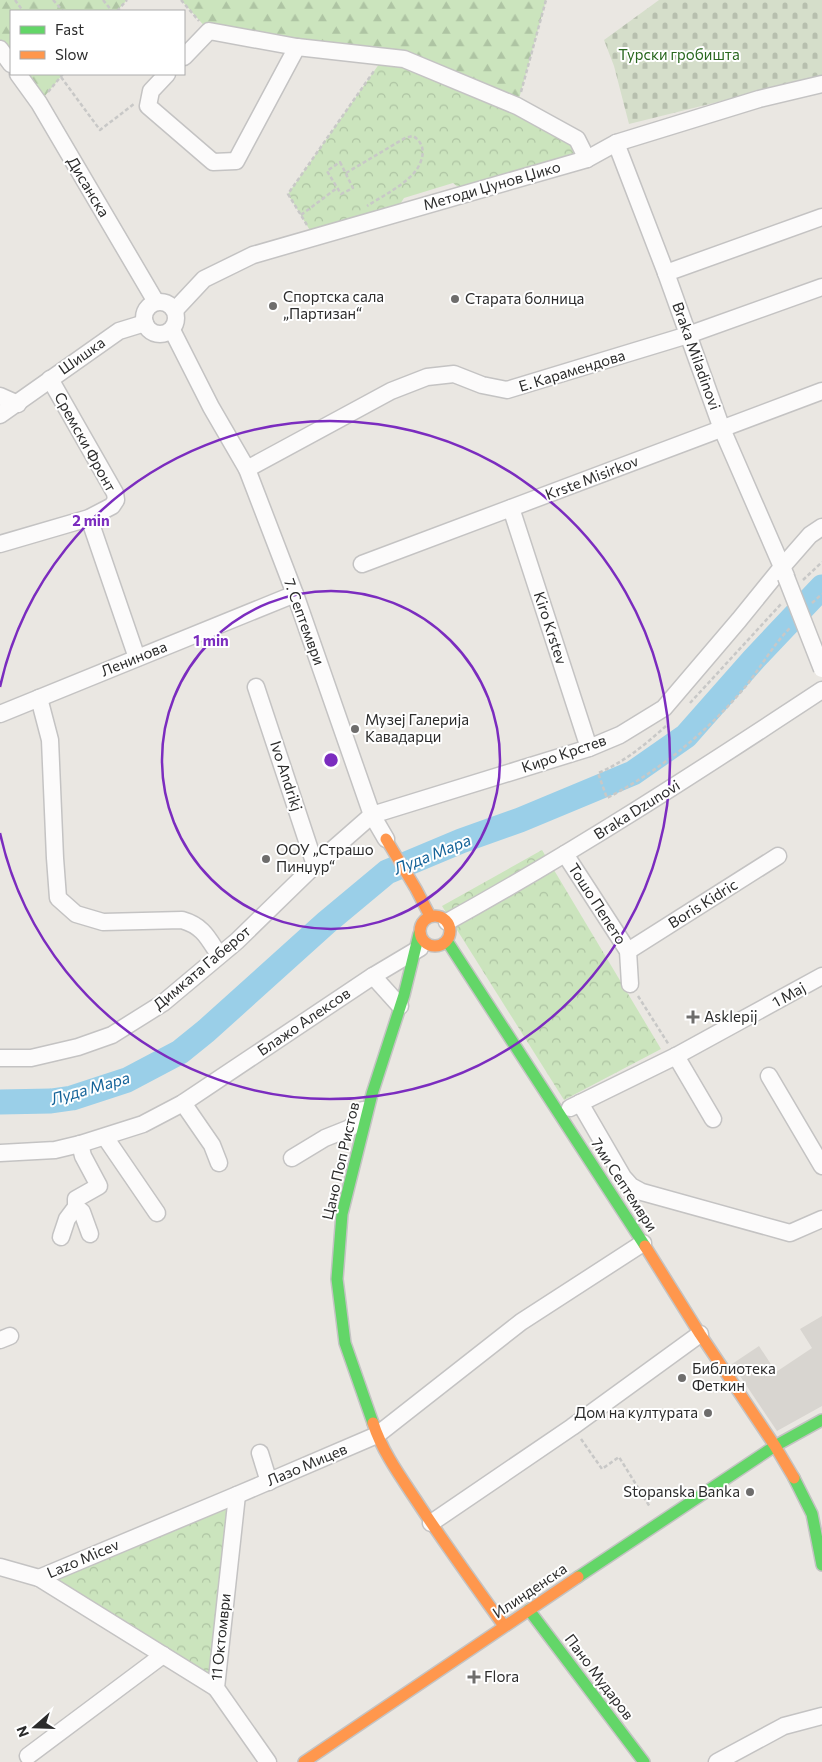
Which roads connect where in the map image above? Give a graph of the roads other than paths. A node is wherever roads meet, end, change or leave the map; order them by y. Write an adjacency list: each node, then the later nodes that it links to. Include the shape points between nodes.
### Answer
1 (296, 47): 3 (street, via 209,31); 6 (street, via 236,161 212,162 148,106 150,91); 9 (street, via 404,59 517,106 577,139)
2 (0, 49): 4 (street)
3 (185, 56)
4 (10, 63)
5 (19, 75): 13 (street, Дисанска, via 39,103)
6 (167, 75)
7 (822, 84): 8 (street, Методи Џунов Џико, via 759,99)
8 (616, 143): 9 (street, Методи Џунов Џико); 11 (street, Braka Miladinovi)
9 (587, 159): 14 (street, Методи Џунов Џико, via 253,255 204,279)
10 (822, 217): 11 (street)
11 (666, 273): 17 (street, Braka Miladinovi)
12 (822, 287): 17 (street, Е. Карамендова)
13 (156, 302): 14 (street, via 166,303); 15 (street, via 145,312)
14 (174, 310): 16 (street, via 177,320)
15 (145, 323): 16 (street, via 156,334); 18 (street, Шишка, via 119,331)
16 (172, 330): 24 (street, 7. Септември)
17 (688, 335): 23 (street, Braka Miladinovi); 24 (street, Е. Карамендова, via 507,390 454,374 427,377 390,391)
18 (50, 379): 21 (street, Шишка); 26 (street, Сремски Фронт, via 114,493 116,500 112,506)
19 (822, 391): 23 (street, Krste Misirkov)
20 (0, 396): 21 (street)
21 (18, 404): 22 (street, Шишка)
22 (0, 415)
23 (722, 429): 25 (street, Krste Misirkov); 30 (street, Braka Miladinovi)
24 (247, 469): 31 (street, 7. Септември)
25 (511, 508): 29 (street, Krste Misirkov); 38 (street, Kiro Krstev)
26 (90, 518): 28 (street, Сремски Фронт); 32 (street)
27 (822, 527): 30 (street, Киро Крстев, via 810,535)
28 (0, 544)
29 (362, 564)
30 (784, 572): 33 (street, Braka Miladinovi, bridge); 38 (street, Киро Крстев, via 664,708 620,735)
31 (295, 594): 32 (street, Ленинова); 39 (street, 7. Септември)
32 (136, 658): 36 (street, Ленинова)
33 (822, 669)
34 (256, 687): 43 (street, Ivo Andrikj)
35 (822, 690): 41 (street, Braka Dzunovi)
36 (39, 698): 37 (street, Ленинова); 49 (street, via 50,740 58,898 76,914 102,922 182,920 192,923 203,931)
37 (0, 714)
38 (590, 748): 39 (street, Киро Крстев)
39 (372, 815): 40 (street, 7. Септември); 43 (street, Димката Габерот)
40 (386, 839): 44 (street, 7. Септември)
41 (565, 854): 45 (street, Braka Dzunovi); 48 (street, Тошо Пепето)
42 (778, 856): 48 (street, Boris Kidric)
43 (315, 865): 49 (street, Димката Габерот)
44 (430, 916): 45 (street, via 440,916); 47 (street, via 420,926)
45 (447, 922): 46 (street, via 450,931)
46 (447, 941): 47 (street, via 434,946); 60 (street, 7ми Септември)
47 (421, 943): 50 (street, Блажо Алексов); 53 (street, Цано Поп Ристов)
48 (628, 951): 52 (street, Тошо Пепето)
49 (219, 955): 55 (street, Димката Габерот, via 163,1003 112,1035 31,1058)
50 (373, 976): 53 (street); 58 (street, Блажо Алексов)
51 (822, 976): 54 (street, 1 Maj)
52 (630, 984)
53 (400, 1006): 57 (street, Цано Поп Ристов)
54 (676, 1056): 59 (street, 1 Maj); 61 (street)
55 (0, 1058)
56 (769, 1076): 66 (street)
57 (372, 1094): 65 (street, via 350,1128 325,1138); 76 (street, Цано Поп Ристов, via 342,1214 337,1279 345,1344)
58 (183, 1103): 62 (street, Блажо Алексов, via 143,1124); 67 (street, via 212,1145)
59 (580, 1103): 60 (street, 1 Maj); 70 (street, via 623,1177 642,1192 790,1233)
60 (559, 1114): 73 (street, 7ми Септември)
61 (713, 1119)
62 (105, 1137): 63 (street, Блажо Алексов); 69 (street)
63 (80, 1144): 64 (street, Блажо Алексов, via 55,1150); 68 (street, via 99,1186 76,1199)
64 (0, 1154)
65 (292, 1158)
66 (820, 1158)
67 (219, 1163)
68 (76, 1207): 71 (street, via 82,1212); 72 (street, via 67,1219)
69 (157, 1213)
70 (822, 1219)
71 (90, 1234)
72 (61, 1237)
73 (643, 1243): 74 (street, 7ми Септември); 76 (street, Лазо Мицев, via 521,1322)
74 (700, 1334): 77 (street, 7ми Септември); 81 (street)
75 (822, 1420): 77 (street, Илинденска)
76 (377, 1435): 79 (street, Лазо Мицев); 81 (street, Цано Поп Ристов)
77 (775, 1446): 82 (street, 7ми Септември, via 812,1514); 85 (street, Илинденска)
78 (260, 1453): 79 (street)
79 (270, 1482): 80 (street, Лазо Мицев)
80 (237, 1496): 84 (street, Lazo Micev); 88 (street, 11 Октомври)
81 (431, 1524): 86 (street, Цано Поп Ристов)
82 (822, 1565)
83 (0, 1567): 84 (street)
84 (39, 1578): 87 (street, Lazo Micev)
85 (529, 1610): 86 (street, Илинденска); 93 (street, Пано Мударов)
86 (504, 1626): 92 (street, Илинденска)
87 (163, 1655): 88 (street, Lazo Micev); 90 (street)
88 (216, 1688): 91 (street, 11 Октомври)
89 (822, 1716): 94 (street, via 784,1726)
90 (28, 1756)
91 (268, 1762)
92 (304, 1762)
93 (644, 1762)
94 (717, 1762)

